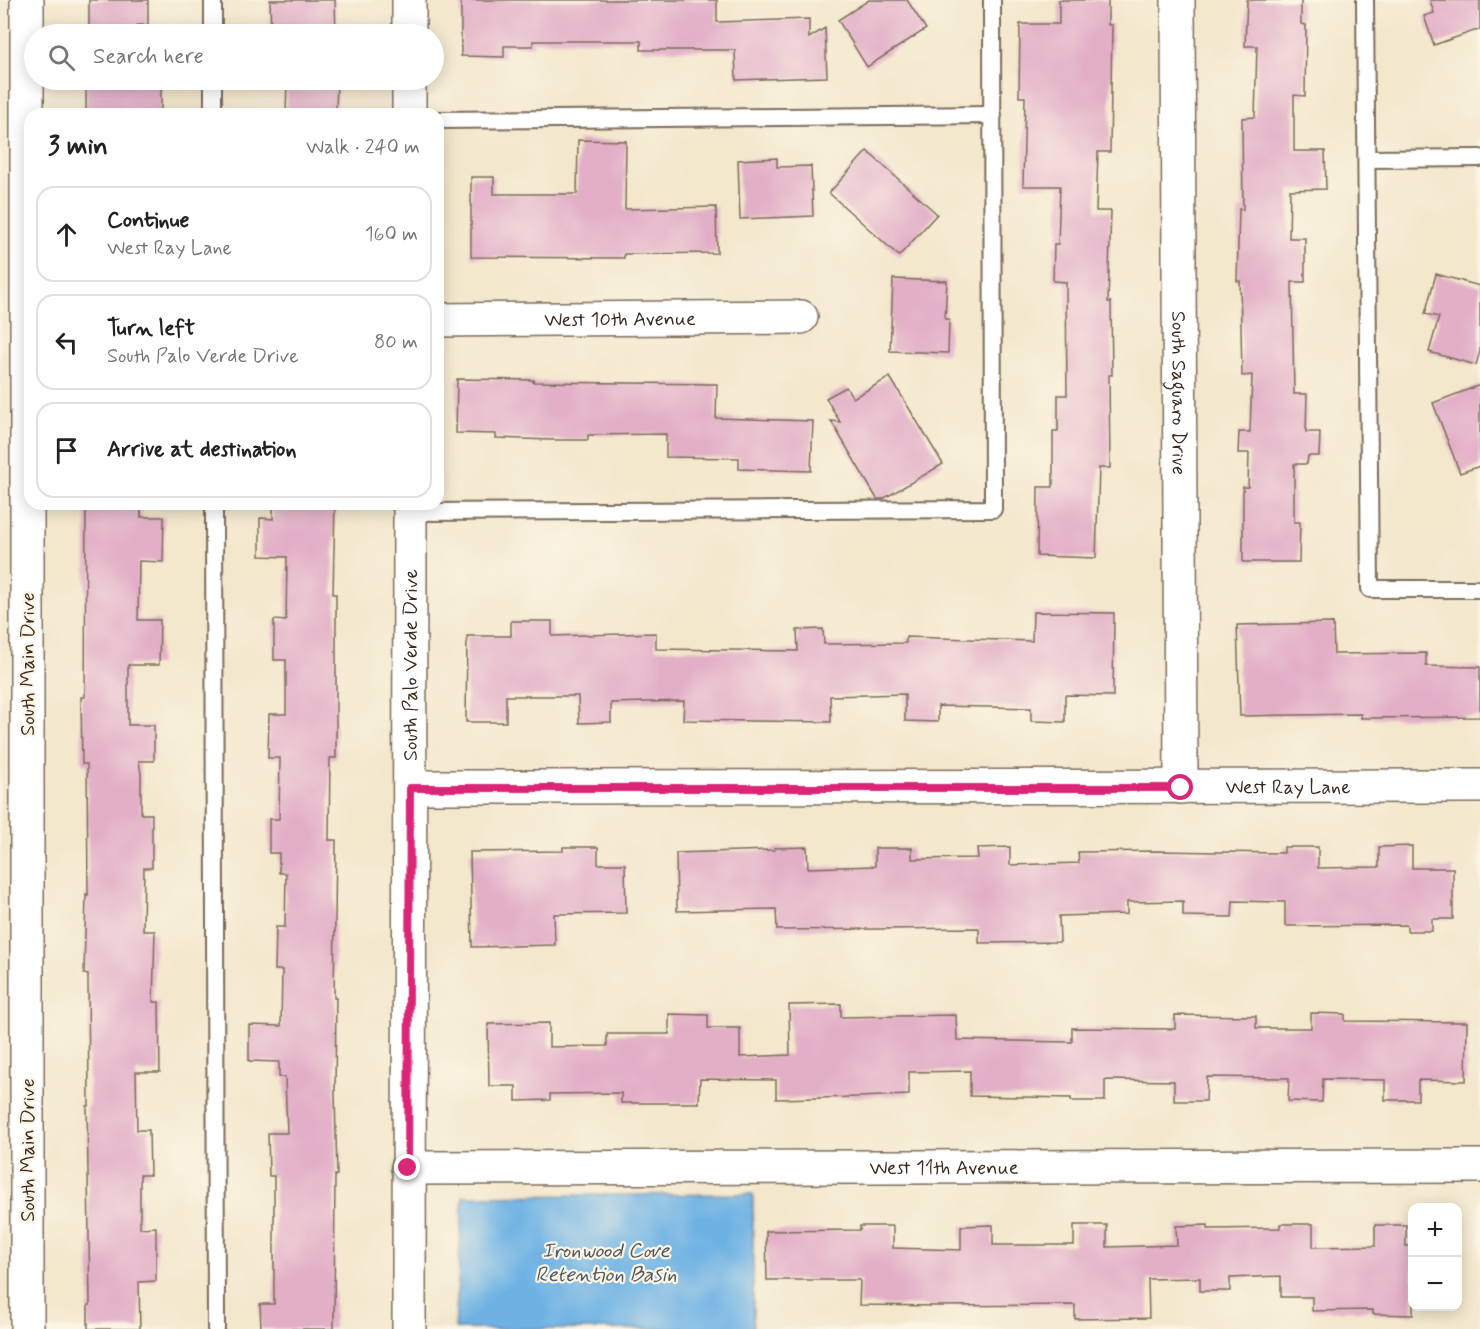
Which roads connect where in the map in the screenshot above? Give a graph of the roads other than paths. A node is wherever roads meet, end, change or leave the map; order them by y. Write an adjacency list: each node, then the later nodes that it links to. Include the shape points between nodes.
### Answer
1 (27, 0): 7 (street, South Main Drive)
2 (213, 0): 8 (lane)
3 (409, 0): 9 (street)
4 (992, 0): 16 (lane)
5 (1179, 0): 29 (street, South Saguaro Drive)
6 (1365, 0): 19 (lane)
7 (27, 24)
8 (213, 24)
9 (409, 24)
10 (27, 90): 13 (street, South Main Drive)
11 (213, 90): 14 (lane)
12 (409, 90): 15 (street)
13 (27, 108)
14 (213, 108)
15 (409, 108)
16 (993, 116): 17 (lane); 22 (lane, via 993,509)
17 (444, 120)
18 (1480, 158): 19 (lane)
19 (1367, 159): 26 (lane, via 1370,589)
20 (801, 317): 21 (street, West 10th Avenue)
21 (444, 320)
22 (444, 508)
23 (27, 510): 32 (street, South Main Drive)
24 (214, 510): 33 (lane)
25 (410, 510): 28 (street, South Palo Verde Drive)
26 (1480, 589)
27 (1480, 786): 29 (street, West Ray Lane)
28 (410, 788): 29 (street, West Ray Lane); 31 (street, South Palo Verde Drive)
29 (1181, 788)
30 (1480, 1166): 31 (street, West 11th Avenue)
31 (408, 1168): 34 (street, South Palo Verde Drive)
32 (27, 1329)
33 (216, 1329)
34 (409, 1329)

